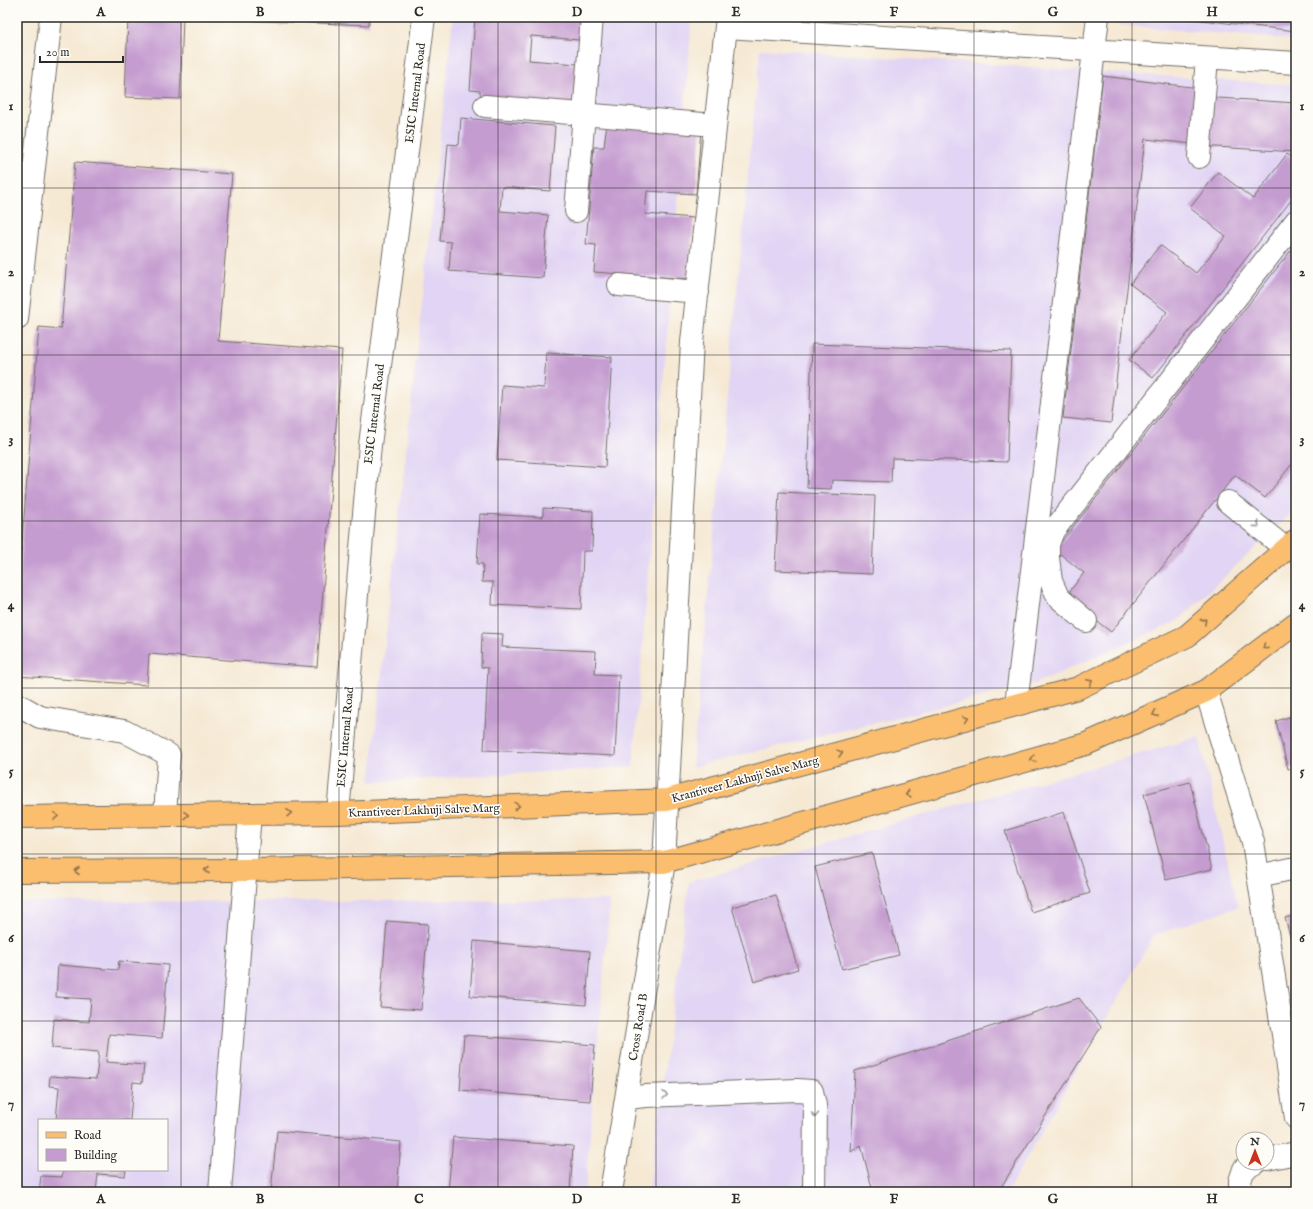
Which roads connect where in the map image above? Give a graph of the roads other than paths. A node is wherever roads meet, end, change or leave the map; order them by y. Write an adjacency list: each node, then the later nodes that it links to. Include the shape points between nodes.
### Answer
1 (51, 17): 17 (street)
2 (424, 17): 26 (street, ESIC Internal Road, via 370,445)
3 (592, 17): 10 (street)
4 (1098, 17): 6 (street)
5 (726, 22): 6 (street); 11 (street, Cross Road B)
6 (1095, 50): 7 (street); 24 (street)
7 (1207, 58): 8 (street); 12 (street)
8 (1296, 63)
9 (485, 106): 10 (street)
10 (584, 114): 11 (street); 13 (street)
11 (715, 125): 16 (street, Cross Road B)
12 (1199, 157)
13 (576, 211)
14 (1296, 221): 20 (street, via 1053,531 1048,544 1051,581 1058,597)
15 (619, 285): 16 (street)
16 (698, 292): 25 (street, Cross Road B, via 692,342)
17 (17, 319)
18 (1228, 502): 19 (street, one-way to 19)
19 (1291, 545): 24 (main road, Krantiveer Lakhuji Salve Marg, one-way to 19, via 1078,688 1187,636)
20 (1086, 621)
21 (1296, 623): 22 (main road, one-way to 22)
22 (1206, 691): 30 (main road, one-way to 30, via 1086,744); 34 (street, via 1253,842)
23 (17, 704): 28 (street, via 40,717 124,730 169,755)
24 (1016, 705): 25 (main road, Krantiveer Lakhuji Salve Marg, one-way to 24)
25 (667, 800): 26 (main road, Krantiveer Lakhuji Salve Marg, one-way to 25); 30 (street, Cross Road B)
26 (338, 813): 27 (main road, Krantiveer Lakhuji Salve Marg, one-way to 26)
27 (250, 814): 28 (main road, Krantiveer Lakhuji Salve Marg, one-way to 27); 32 (street)
28 (165, 815): 29 (main road, Krantiveer Lakhuji Salve Marg, one-way to 28)
29 (17, 817)
30 (664, 862): 32 (main road); 35 (street, Cross Road B)
31 (1296, 868): 34 (street)
32 (246, 870): 33 (main road, one-way to 33); 40 (street)
33 (17, 871)
34 (1258, 876): 36 (street)
35 (626, 1098): 41 (street, Cross Road B); 42 (street, one-way to 42, via 812,1091 815,1105)
36 (1296, 1118)
37 (1296, 1153): 38 (street)
38 (1275, 1157)
39 (1243, 1171): 43 (street)
40 (220, 1192)
41 (611, 1192)
42 (814, 1192)
43 (1240, 1192)

